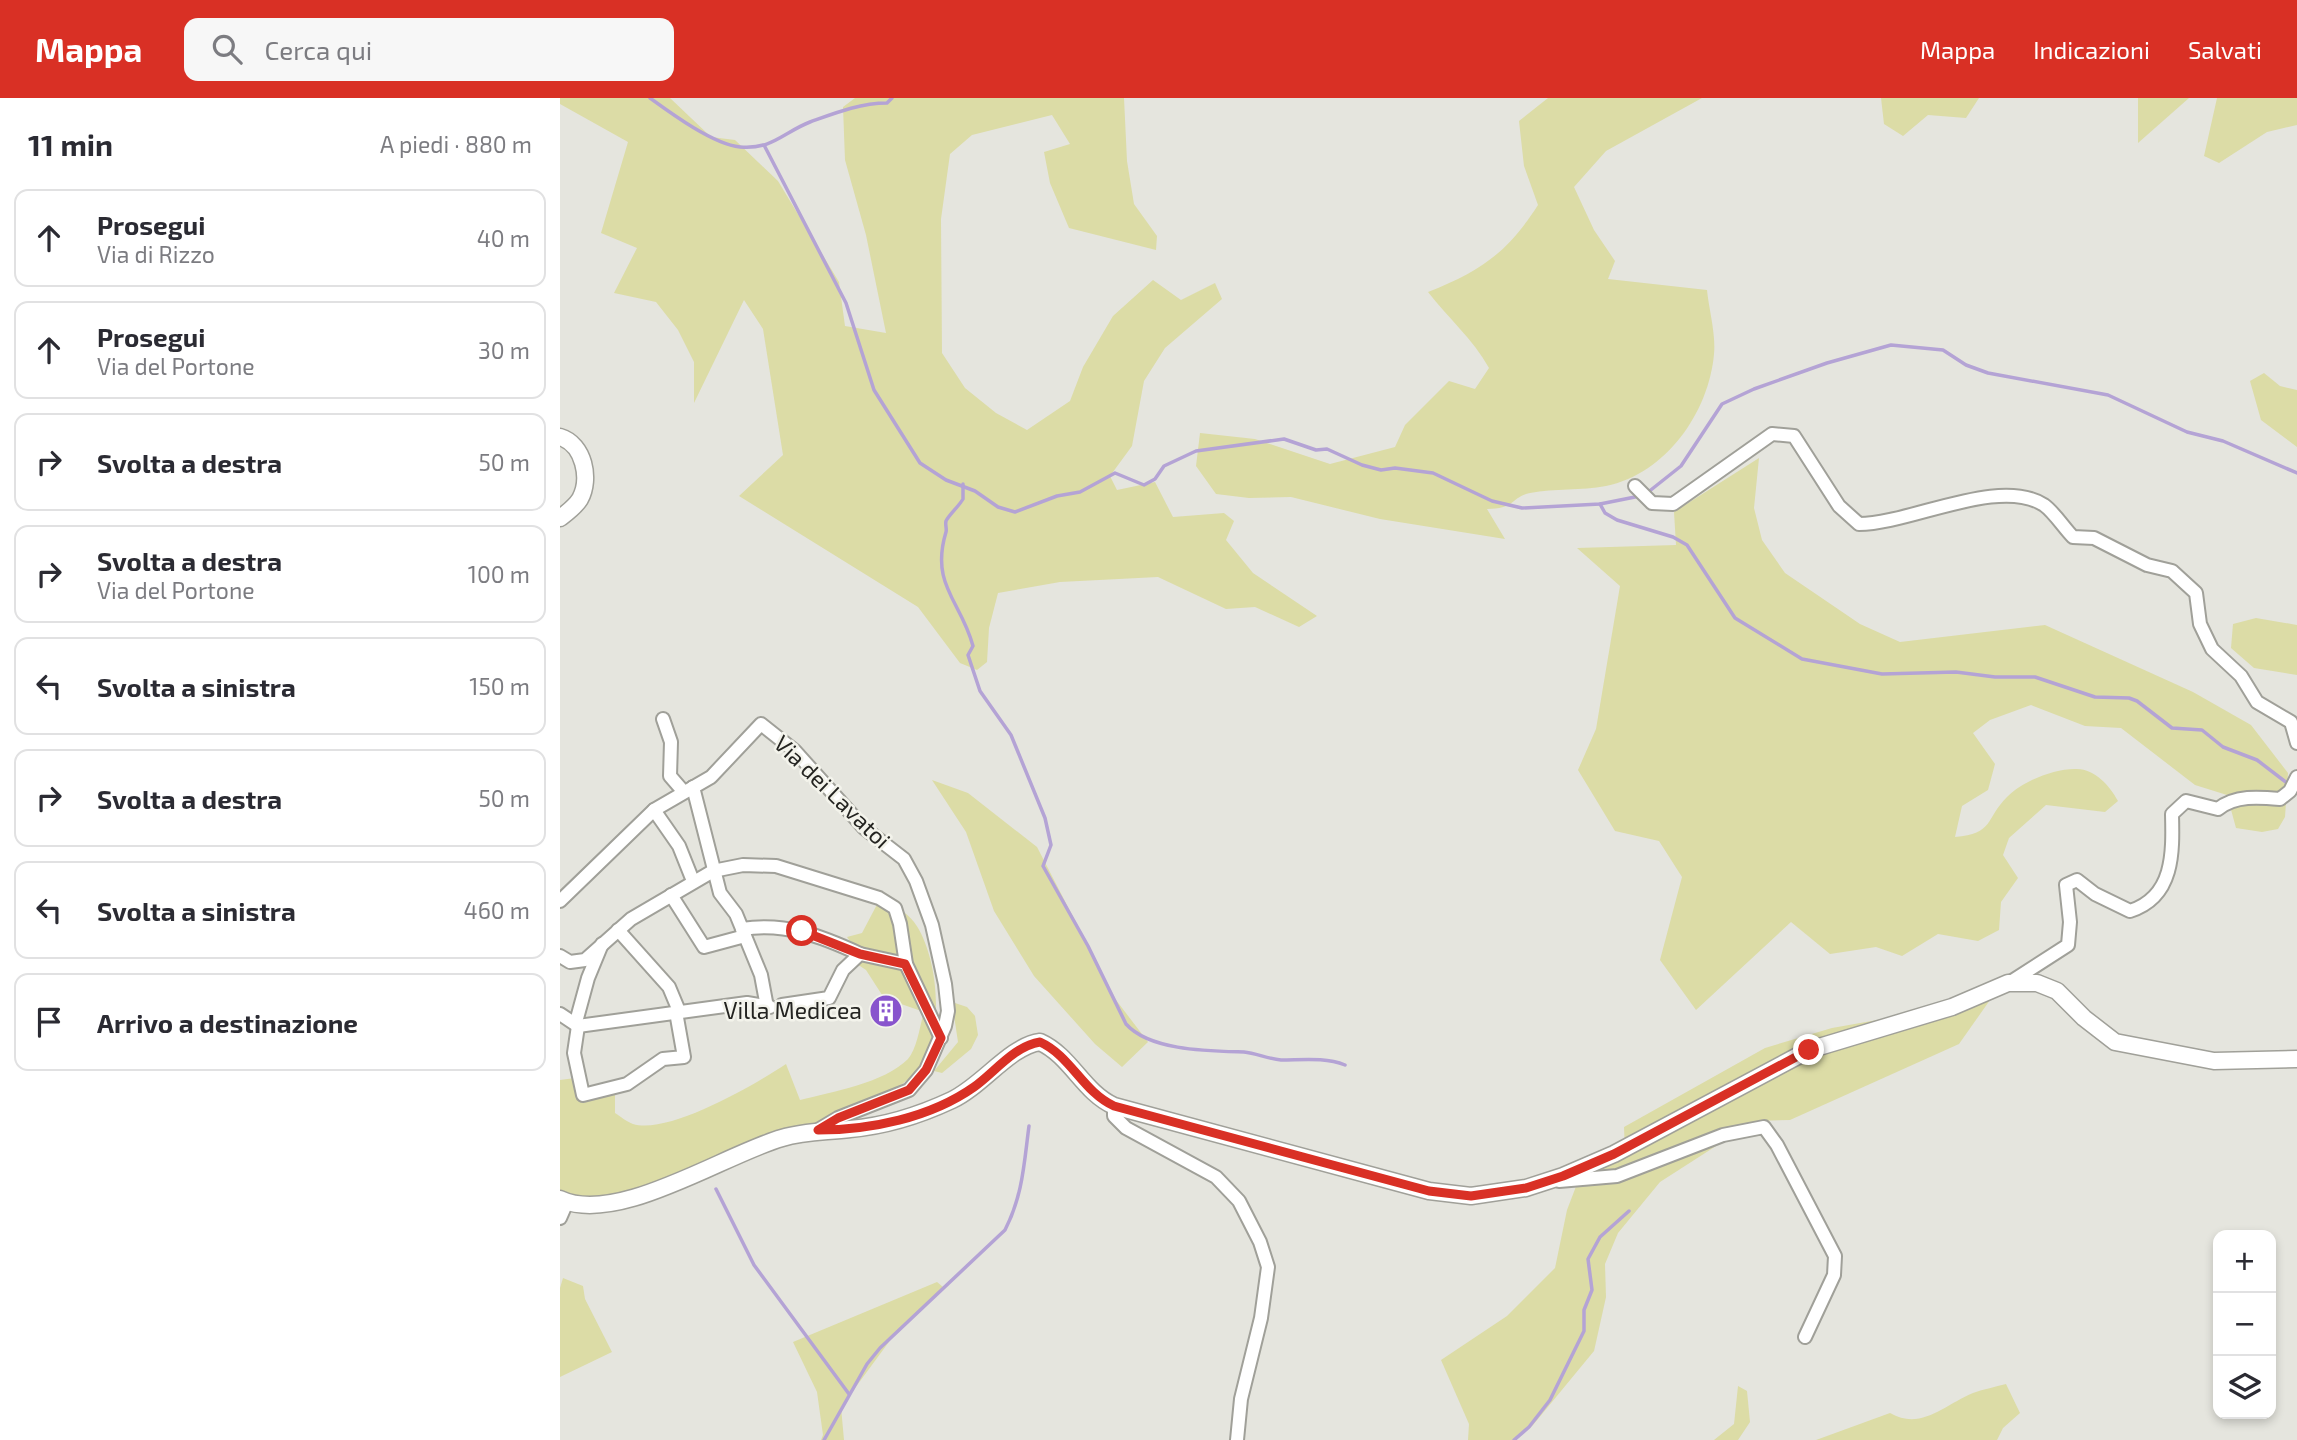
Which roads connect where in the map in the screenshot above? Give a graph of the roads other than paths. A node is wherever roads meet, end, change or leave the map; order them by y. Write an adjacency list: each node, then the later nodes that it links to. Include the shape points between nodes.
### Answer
1 (560, 437): 3 (street, via 575,446 581,457 585,487 573,508)
2 (1635, 486): 5 (street, via 1652,502 1673,504 1772,434 1794,436 1839,506 1859,524 2014,495 2043,505 2073,537 2094,538 2147,565 2172,570 2196,593 2200,624 2212,649 2241,676 2258,702 2291,722)
3 (560, 518)
4 (663, 719): 7 (street, via 671,742 670,776)
5 (2297, 743)
6 (2297, 778): 19 (street, via 2280,799 2254,796 2218,809 2186,801 2172,814 2171,868 2145,906 2130,911 2077,880 2066,885 2068,945)
7 (688, 789): 8 (street); 9 (street); 24 (street, Via dei Lavatoi, via 711,776 761,724 795,751 864,828 904,859 916,881 945,984 948,1011)
8 (654, 810): 10 (street, via 679,846); 12 (street)
9 (713, 871): 10 (street); 14 (street, via 720,893); 18 (street, via 743,865 776,866 879,898 895,908)
10 (693, 881): 11 (street)
11 (671, 895): 13 (street); 14 (street, via 704,947)
12 (560, 901)
13 (618, 930): 15 (street); 21 (street, via 669,986)
14 (744, 932): 16 (street, via 767,925 802,931); 20 (street)
15 (602, 944): 17 (street, via 580,961); 23 (street)
16 (860, 954): 18 (street); 20 (street, via 843,970 830,998)
17 (560, 956)
18 (905, 964): 24 (street)
19 (2008, 983): 25 (street, via 2036,982 2057,991 2115,1042 2214,1061); 28 (street, via 1952,1007 1809,1050 1614,1154)
20 (773, 1006): 21 (street, via 747,1003)
21 (681, 1011): 23 (street); 23 (street, via 684,1057 663,1059 627,1084 583,1095 574,1053)
22 (560, 1014): 23 (street)
23 (577, 1024)
24 (941, 1038): 27 (street, via 926,1070 909,1090)
25 (2297, 1059)
26 (1114, 1106): 27 (street, via 1097,1098 1064,1059 1040,1042 1020,1050 971,1090 912,1116 849,1130); 28 (street, via 1429,1191 1471,1196); 32 (street, via 1114,1116 1126,1128 1216,1177 1239,1201 1260,1242 1268,1268)
27 (818, 1130): 29 (street, via 780,1138 614,1203)
28 (1541, 1183): 31 (street, via 1617,1177 1723,1135 1765,1128 1835,1256 1834,1276)
29 (563, 1201): 30 (street)
30 (560, 1218)
31 (1805, 1337)
32 (1237, 1440)

